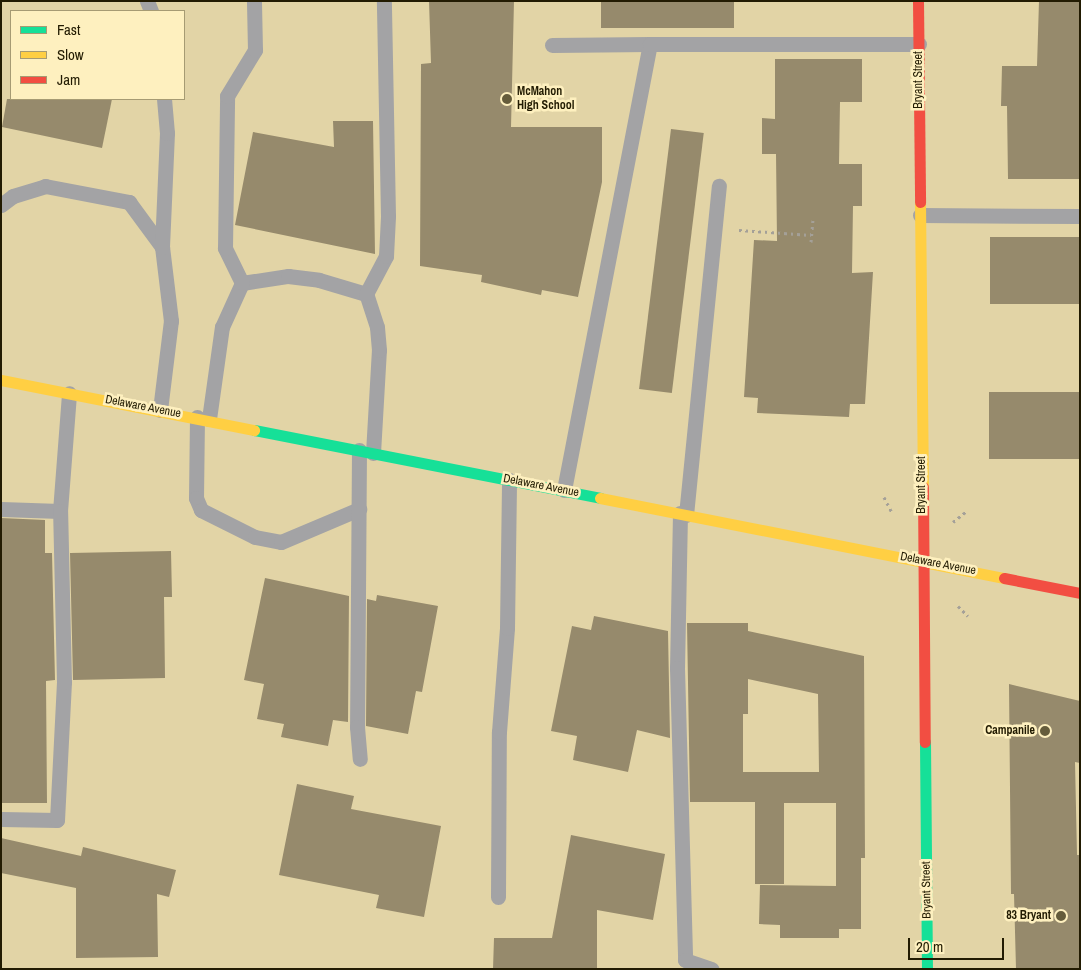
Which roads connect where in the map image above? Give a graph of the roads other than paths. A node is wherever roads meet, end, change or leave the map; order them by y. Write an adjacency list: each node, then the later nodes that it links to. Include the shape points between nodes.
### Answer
1 (254, 1): 13 (lane, via 255,50 227,96 225,248)
2 (384, 1): 14 (lane, via 386,256)
3 (918, 1): 5 (main road, Bryant Street)
4 (650, 44): 5 (lane); 6 (lane); 21 (lane)
5 (919, 44): 10 (main road, Bryant Street)
6 (552, 45)
7 (164, 100): 12 (lane, via 167,133)
8 (719, 186): 25 (lane)
9 (1, 205): 12 (lane, via 13,196 45,186 129,202)
10 (920, 215): 11 (lane); 26 (main road, Bryant Street)
11 (1080, 216)
12 (162, 247): 17 (lane, via 171,321)
13 (242, 283): 14 (lane, via 288,276 318,280); 18 (lane, via 222,327)
14 (366, 294): 19 (lane, via 378,327 380,350)
15 (1, 380): 16 (main road, Delaware Avenue)
16 (69, 393): 17 (main road, Delaware Avenue); 24 (lane)
17 (160, 410): 18 (main road, Delaware Avenue)
18 (203, 418): 19 (main road, Delaware Avenue); 23 (lane, via 196,498 200,510 255,537 281,542)
19 (366, 451): 20 (main road, Delaware Avenue); 23 (lane)
20 (509, 480): 21 (main road, Delaware Avenue); 30 (lane, via 507,628 499,732)
21 (564, 490): 25 (main road, Delaware Avenue)
22 (1, 509): 24 (lane)
23 (359, 509): 28 (lane, via 357,728)
24 (60, 511): 29 (lane, via 64,682 57,820)
25 (683, 514): 26 (main road, Delaware Avenue); 31 (lane, via 677,668 685,960)
26 (923, 561): 27 (main road, Delaware Avenue); 32 (main road, Bryant Street)
27 (1080, 593)
28 (360, 759)
29 (1, 819)
30 (498, 897)
31 (711, 969)
32 (927, 969)

